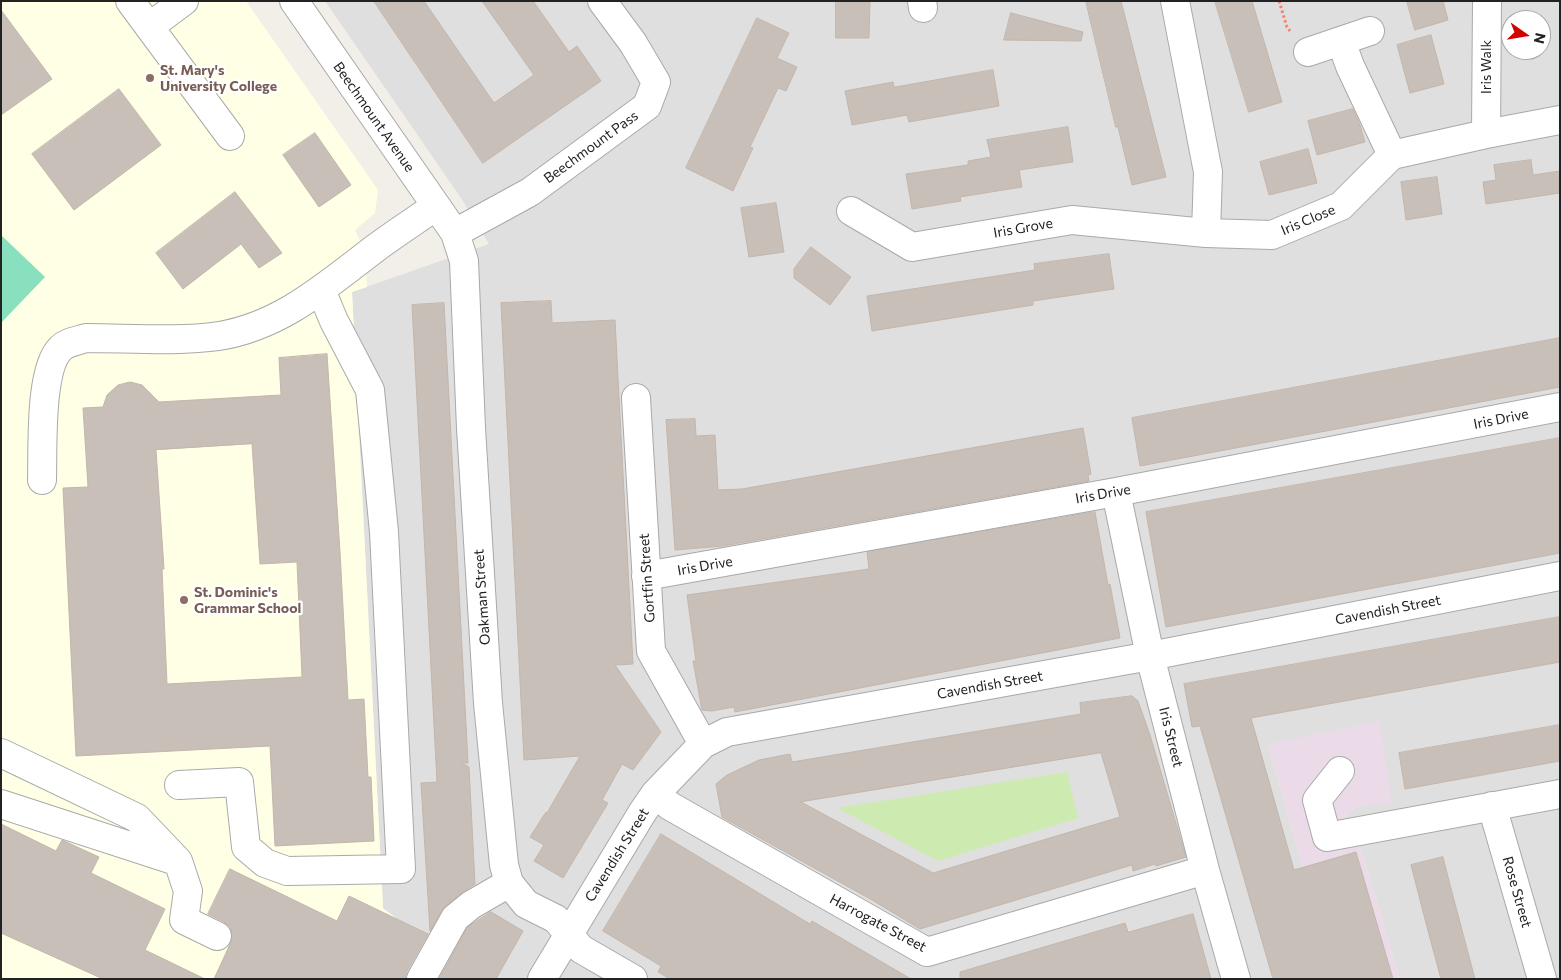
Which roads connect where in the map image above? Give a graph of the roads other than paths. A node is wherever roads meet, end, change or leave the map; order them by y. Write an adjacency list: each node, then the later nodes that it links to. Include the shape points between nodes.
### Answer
1 (130, 1): 7 (street)
2 (184, 1): 7 (street)
3 (294, 1): 15 (street, Beechmount Avenue)
4 (602, 1): 17 (street, Beechmount Pass, via 656,82 647,106 530,192)
5 (1175, 1): 18 (street, via 1208,172)
6 (1487, 1): 12 (street, Iris Walk)
7 (148, 27): 13 (street)
8 (1370, 31): 9 (street)
9 (1341, 41): 10 (street); 14 (street)
10 (1308, 52)
11 (1560, 120): 12 (street)
12 (1486, 134): 14 (street)
13 (230, 136)
14 (1392, 155): 18 (street, Iris Close, via 1341,206 1272,235)
15 (436, 206): 17 (street, Beechmount Avenue); 19 (street)
16 (852, 211): 18 (street, Iris Grove, via 912,247 1072,220)
17 (455, 233): 37 (street, Oakman Street, via 464,261 488,703 504,865)
18 (1206, 233)
19 (322, 290): 22 (street, via 268,322 220,336 86,338 61,348 52,359 45,393); 30 (street, via 334,321 370,390 384,532 401,869 287,870 265,863 246,847 240,782)
20 (636, 398): 24 (street, Gortfin Street)
21 (1560, 407): 23 (street, Iris Drive)
22 (42, 480)
23 (1116, 492): 24 (street, Iris Drive); 26 (street, Iris Street)
24 (646, 576): 27 (street, Gortfin Street, via 651,650)
25 (1560, 576): 26 (street, Cavendish Street)
26 (1150, 656): 27 (street, Cavendish Street, via 727,732); 36 (street, Iris Street)
27 (703, 744): 31 (street, Cavendish Street)
28 (1, 753): 35 (street, via 137,818)
29 (1340, 771): 34 (street, via 1317,800 1327,837)
30 (179, 784)
31 (655, 794): 36 (street, Harrogate Street, via 670,806 927,952); 38 (street, Cavendish Street)
32 (1560, 794): 34 (street)
33 (1, 804): 35 (street)
34 (1492, 806): 44 (street, Rose Street)
35 (178, 861): 39 (street, via 188,892 184,920)
36 (1206, 870): 43 (street, Iris Street)
37 (509, 883): 38 (street, Oakman Street, via 526,904 556,919); 40 (street, via 455,918)
38 (568, 933): 41 (street, Cavendish Street); 42 (street, Oakman Street, via 581,949)
39 (217, 936)
40 (421, 979)
41 (542, 979)
42 (633, 979)
43 (1236, 979)
44 (1542, 979)

